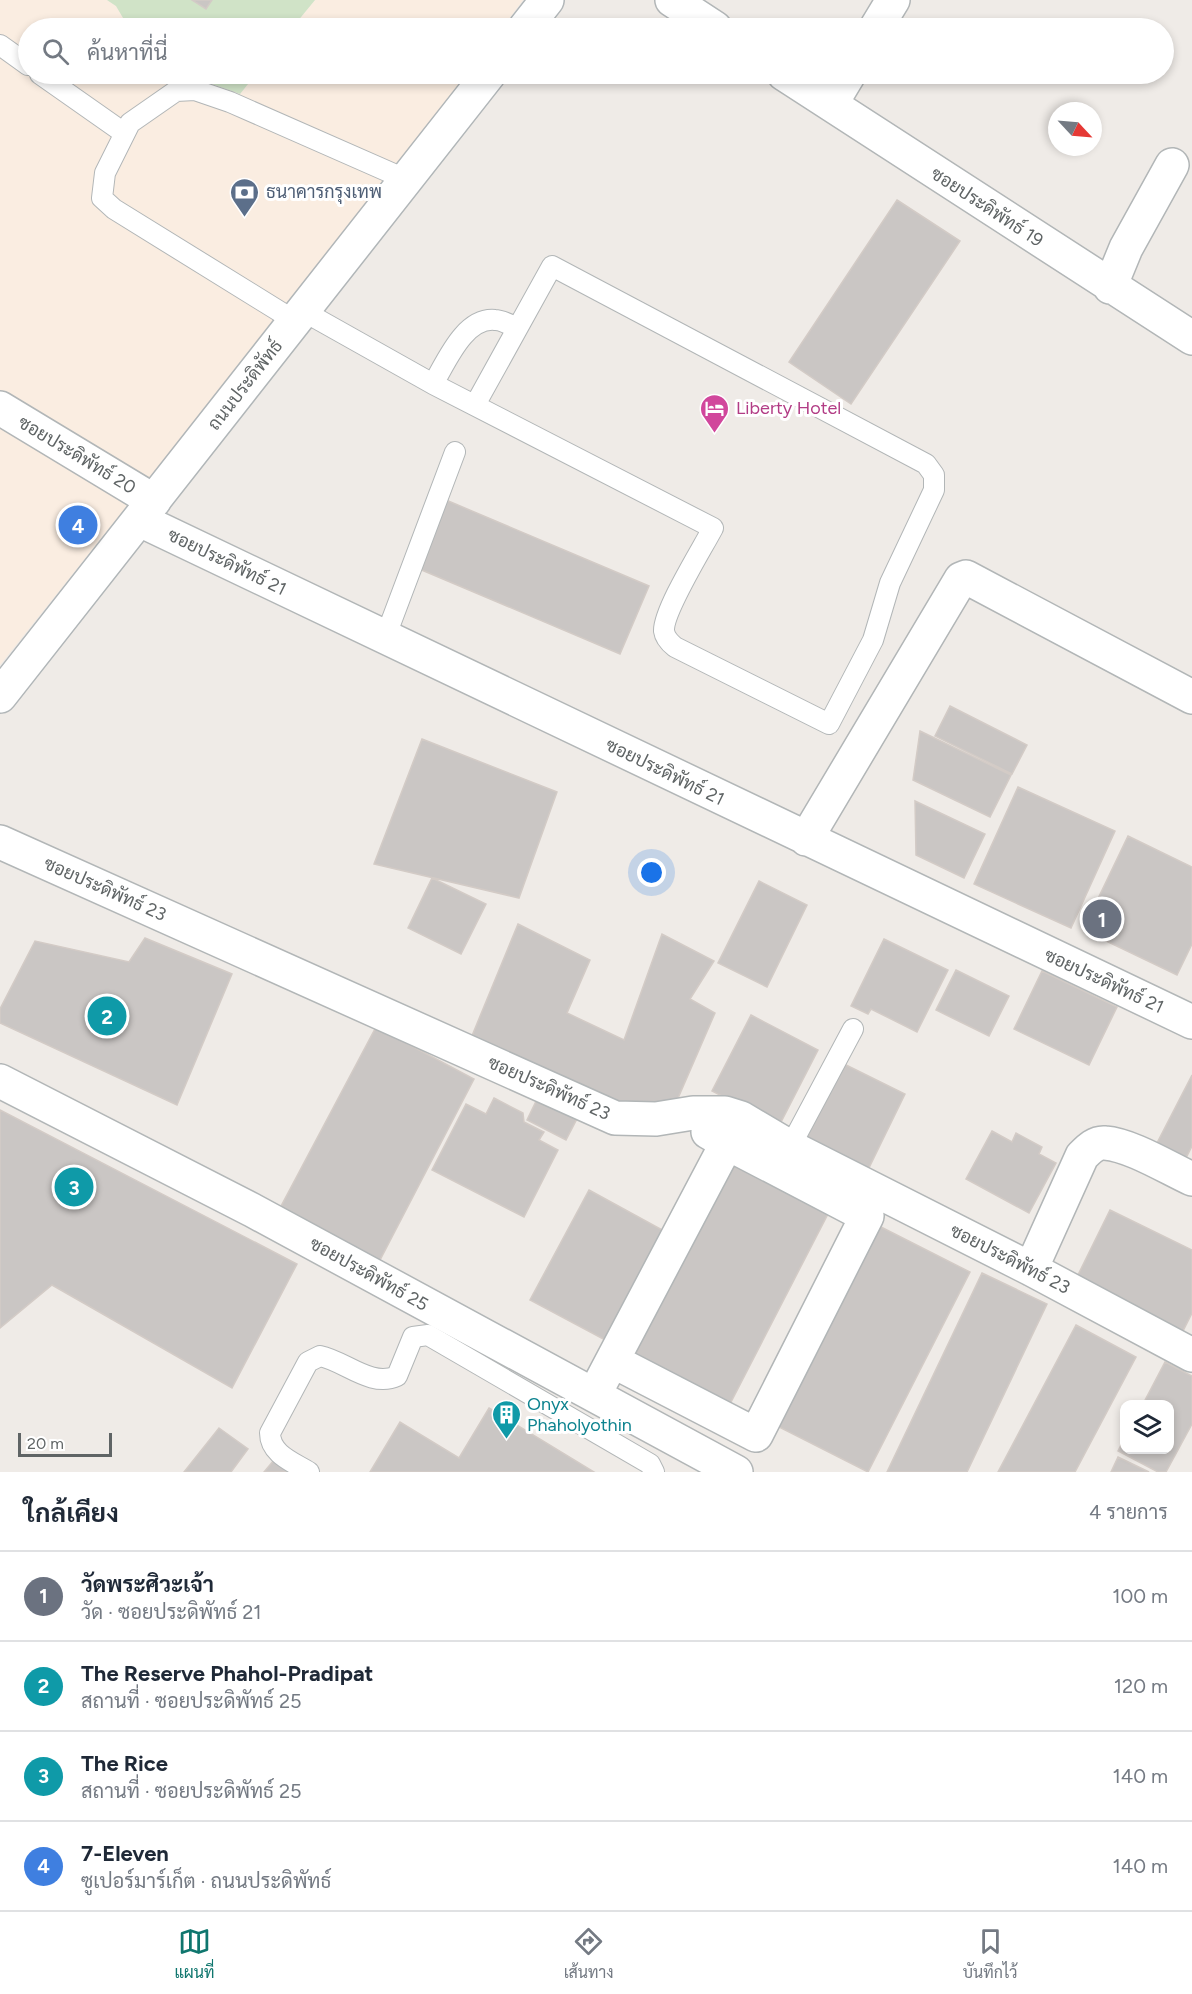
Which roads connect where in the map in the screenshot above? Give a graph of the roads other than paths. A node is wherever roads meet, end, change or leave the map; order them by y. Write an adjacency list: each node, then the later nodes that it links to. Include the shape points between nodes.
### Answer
1 (547, 0): 4 (street)
2 (672, 0): 5 (street)
3 (893, 0): 6 (street)
4 (533, 18)
5 (700, 18)
6 (882, 18)
7 (0, 45): 8 (lane)
8 (18, 58)
9 (54, 84): 14 (lane)
10 (481, 84): 16 (street, ถนนประดิพัทธ์)
11 (800, 84): 13 (street, ซอยประดิพัทธ์ 19)
12 (843, 84): 13 (street)
13 (831, 104): 17 (street, ซอยประดิพัทธ์ 19)
14 (124, 133): 16 (lane, via 130,123 176,92 195,90); 18 (lane, via 105,173 102,198 114,209)
15 (1172, 165): 17 (street, via 1126,248)
16 (405, 180): 18 (street, ถนนประดิพัทธ์)
17 (1110, 287): 20 (street, ซอยประดิพัทธ์ 19)
18 (299, 316): 21 (lane); 25 (street, ถนนประดิพัทธ์)
19 (517, 328): 21 (lane, via 496,320 482,321 463,335); 22 (lane); 22 (lane, via 552,266 930,468 935,483 931,496 890,583 873,640 828,724 668,641 664,633 667,616 713,528)
20 (1192, 338)
21 (433, 384): 22 (lane)
22 (475, 405)
23 (0, 408): 25 (street, ซอยประดิพัทธ์ 20)
24 (455, 452): 26 (lane)
25 (147, 511): 26 (street, ซอยประดิพัทธ์ 21); 27 (street, ถนนประดิพัทธ์)
26 (385, 638): 29 (street, ซอยประดิพัทธ์ 21)
27 (0, 696)
28 (1192, 697): 29 (street, via 966,577)
29 (806, 839): 31 (street, ซอยประดิพัทธ์ 21)
30 (0, 842): 34 (street, ซอยประดิพัทธ์ 23, via 615,1118)
31 (1192, 1022)
32 (853, 1029): 36 (lane)
33 (0, 1081): 41 (street, ซอยประดิพัทธ์ 25, via 252,1210)
34 (674, 1116): 35 (street); 36 (street, ซอยประดิพัทธ์ 23, via 724,1113 741,1118)
35 (727, 1143): 40 (street); 40 (street, via 867,1216 756,1435)
36 (790, 1147): 38 (street, ซอยประดิพัทธ์ 23)
37 (1192, 1179): 38 (street, via 1124,1149 1103,1143 1092,1146 1082,1156)
38 (1031, 1269): 39 (street, ซอยประดิพัทธ์ 23)
39 (1192, 1355)
40 (613, 1361): 41 (street)
41 (593, 1396): 44 (street, ซอยประดิพัทธ์ 25)
42 (309, 1472): 43 (lane, via 277,1452 270,1442 270,1433 308,1362 320,1356 376,1380 388,1380 397,1376 413,1337 421,1334 650,1464)
43 (654, 1472)
44 (736, 1472)

